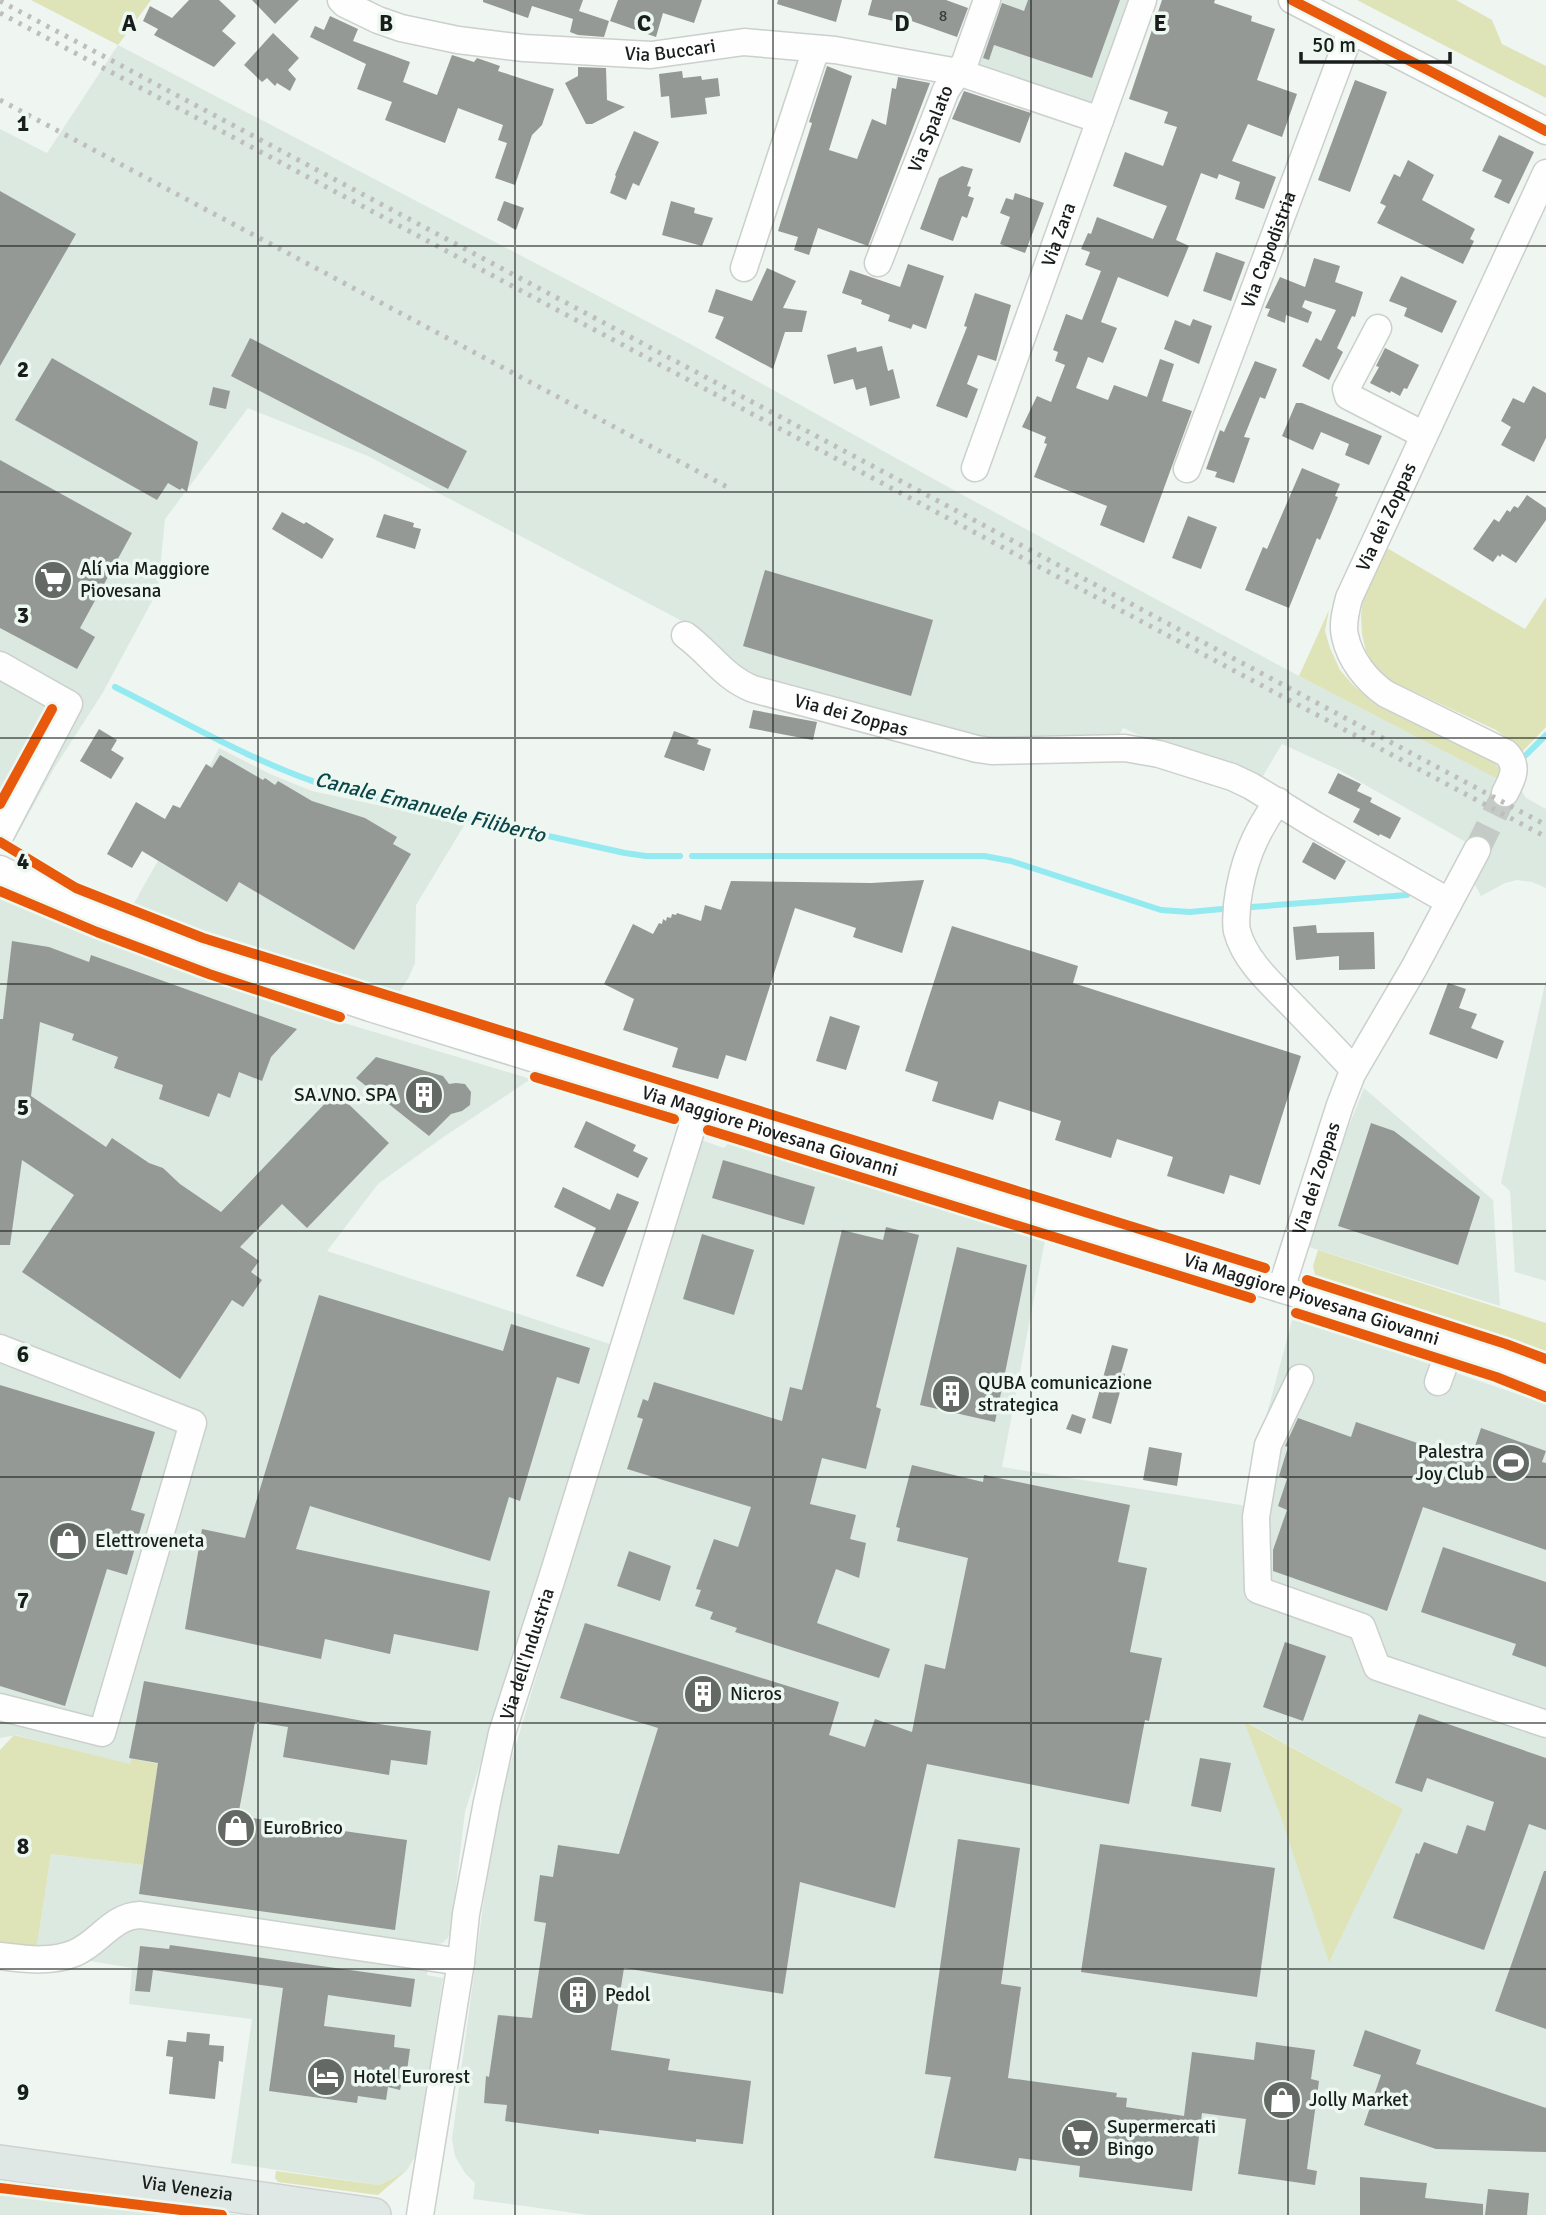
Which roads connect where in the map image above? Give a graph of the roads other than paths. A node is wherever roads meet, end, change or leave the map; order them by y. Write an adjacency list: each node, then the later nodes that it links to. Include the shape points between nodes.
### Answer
1 (341, 0): 6 (street, Via Buccari, via 401,28 524,48 651,55 744,42)
2 (987, 0): 7 (street, Via Spalato)
3 (1143, 0): 8 (street, Via Zara)
4 (1292, 0): 5 (street)
5 (1351, 31): 9 (street); 16 (street, Via Capodistria)
6 (816, 48): 7 (street, Via Buccari); 12 (street)
7 (958, 72): 8 (street, Via Buccari); 11 (street, Via Spalato, via 946,90)
8 (1100, 120): 15 (street, Via Zara)
9 (1546, 131)
10 (1546, 173): 14 (street, Via dei Zoppas)
11 (878, 263)
12 (744, 268)
13 (1378, 328): 14 (street, via 1346,389 1348,396)
14 (1424, 435): 19 (street, Via dei Zoppas, via 1349,598 1344,635 1372,684 1506,753 1514,774)
15 (975, 468)
16 (1187, 469)
17 (685, 635): 20 (street, Via dei Zoppas, via 732,679 753,689 977,749 1125,748 1159,754 1232,777)
18 (0, 665): 21 (street, via 69,704)
19 (1505, 793)
20 (1278, 801): 24 (street, Via dei Zoppas); 25 (street, via 1254,838 1245,863 1237,933 1261,972)
21 (0, 836)
22 (1477, 850): 24 (street, Via dei Zoppas)
23 (0, 869): 26 (street, Via Maggiore Piovesana Giovanni, via 197,950)
24 (1448, 901): 25 (street, Via dei Zoppas)
25 (1354, 1070): 27 (street, Via dei Zoppas)
26 (698, 1108): 27 (street, Via Maggiore Piovesana Giovanni); 36 (street, Via dell'Industria, via 502,1732 466,1914)
27 (1281, 1289): 28 (street, Via Maggiore Piovesana Giovanni)
28 (1451, 1343): 30 (street, Via Maggiore Piovesana Giovanni); 32 (street)
29 (0, 1348): 33 (street, via 193,1423 102,1733)
30 (1546, 1377)
31 (1300, 1378): 34 (street, via 1268,1445 1256,1517 1258,1590 1362,1627 1377,1667)
32 (1438, 1382)
33 (0, 1708)
34 (1546, 1724)
35 (0, 1956): 36 (street, via 38,1961 61,1957 82,1949 117,1921 140,1916)
36 (461, 1962): 41 (street, Via dell'Industria)
37 (0, 2155): 39 (street)
38 (0, 2162): 39 (main road, Via Venezia)
39 (34, 2166): 40 (main road, Via Venezia)
40 (374, 2215)
41 (420, 2215)

